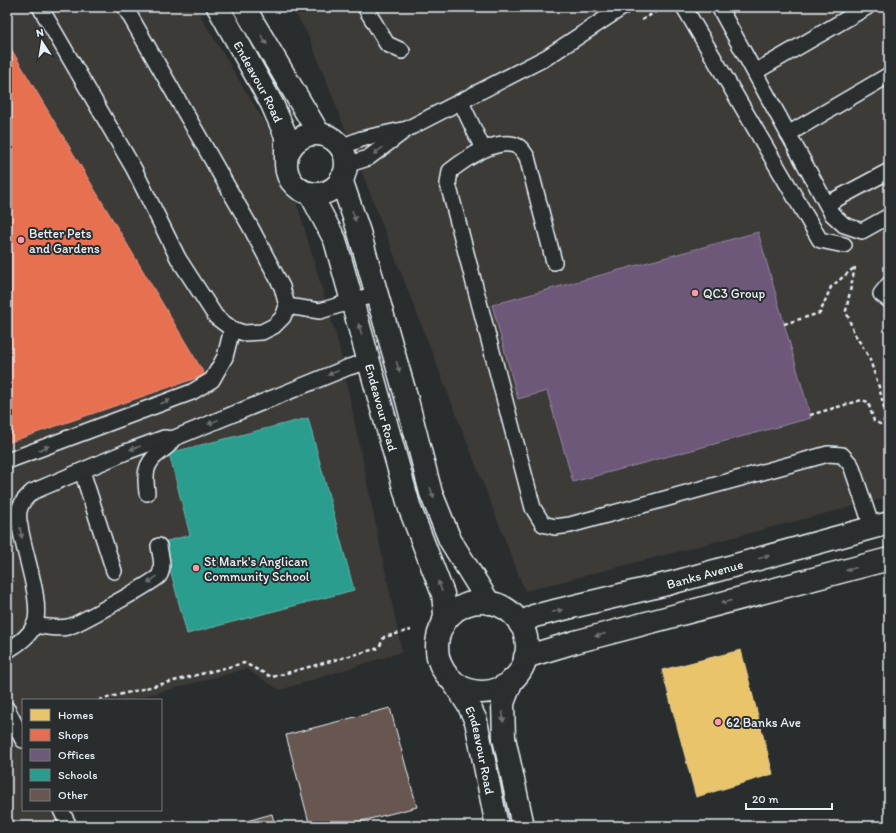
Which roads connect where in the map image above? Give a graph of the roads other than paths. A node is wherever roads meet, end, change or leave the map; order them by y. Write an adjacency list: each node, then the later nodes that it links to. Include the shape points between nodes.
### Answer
1 (40, 7): 31 (lane, via 134,170 178,258 216,317)
2 (125, 7): 30 (lane, via 251,228 282,287)
3 (218, 7): 18 (street, Endeavour Road, via 272,104 286,136)
4 (244, 7): 15 (street, Endeavour Road, one-way to 15)
5 (365, 7): 10 (lane, via 387,44)
6 (623, 7): 13 (lane, via 547,57)
7 (684, 7): 24 (lane, via 820,240)
8 (719, 7): 11 (lane)
9 (867, 7): 11 (lane)
10 (402, 51)
11 (755, 72): 16 (lane)
12 (889, 75): 16 (lane)
13 (461, 102): 14 (lane); 17 (lane)
14 (407, 129): 19 (lane, one-way to 19, via 368,158); 19 (lane, via 361,139)
15 (319, 134): 18 (street, via 297,140 290,148); 19 (street, via 329,137)
16 (788, 134): 22 (lane)
17 (483, 150): 25 (lane, via 505,144 519,147 527,157); 37 (lane, via 450,171 448,184 533,508 543,524 555,527 570,525 828,454 842,455 851,465)
18 (286, 159): 21 (street, via 286,171 291,181)
19 (343, 164): 21 (street, via 330,190); 27 (street, Endeavour Road, one-way to 27)
20 (889, 171): 22 (lane)
21 (310, 193): 29 (street, Endeavour Road, via 335,240)
22 (827, 204): 23 (lane, via 832,214 844,225 862,231)
23 (889, 216)
24 (844, 245)
25 (554, 262)
26 (889, 284): 28 (lane, via 881,294)
27 (376, 294): 29 (lane); 41 (street, Endeavour Road, one-way to 41, via 432,493 450,540)
28 (889, 300)
29 (352, 302): 30 (lane, via 320,311); 32 (street, Endeavour Road, one-way to 29)
30 (287, 306): 31 (lane, via 283,317 274,326 262,332 244,333)
31 (232, 329): 34 (lane, one-way to 31, via 192,392 212,380 225,357)
32 (370, 361): 33 (lane, one-way to 33, via 349,366); 42 (street, Endeavour Road, one-way to 32, via 443,594 410,509)
33 (172, 439): 35 (lane, one-way to 35, via 164,438); 36 (lane, via 170,445 148,464)
34 (7, 461)
35 (82, 471): 40 (lane); 44 (lane, one-way to 44, via 32,492 22,502 18,513 34,589)
36 (147, 493)
37 (880, 525): 43 (street, Banks Avenue, one-way to 37, via 534,616 671,583)
38 (159, 546): 44 (lane, one-way to 44, via 162,564 159,576 140,589 69,627)
39 (889, 558): 46 (street, one-way to 46)
40 (114, 571)
41 (489, 603): 42 (street, via 473,603 459,608); 43 (street, via 511,613)
42 (443, 624): 47 (street, via 438,639 438,654 442,668)
43 (520, 624): 46 (street, via 527,644)
44 (34, 625): 45 (lane, via 26,638)
45 (7, 651)
46 (525, 657): 48 (street, via 520,670)
47 (452, 680): 48 (street, via 465,688 479,692 497,689); 53 (street, Endeavour Road, via 476,721)
48 (512, 680): 54 (street, Endeavour Road, one-way to 54, via 503,703 504,738)
49 (7, 709): 50 (lane)
50 (22, 738)
51 (62, 811): 52 (lane)
52 (69, 826)
53 (497, 826)
54 (523, 826)

